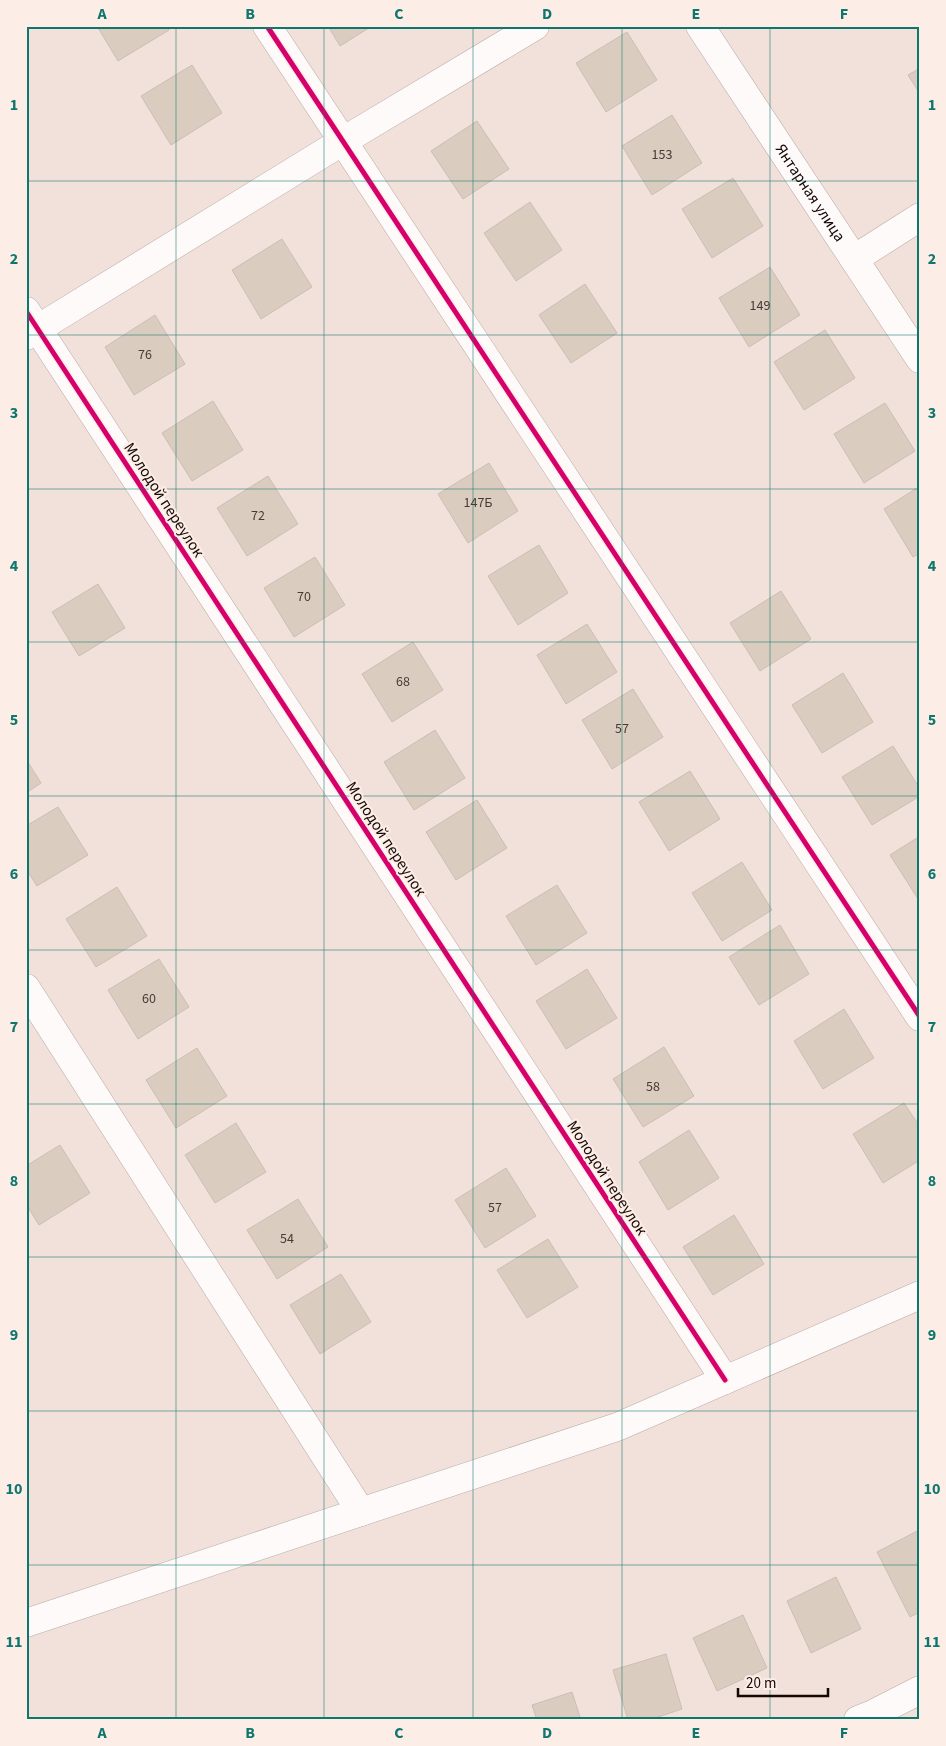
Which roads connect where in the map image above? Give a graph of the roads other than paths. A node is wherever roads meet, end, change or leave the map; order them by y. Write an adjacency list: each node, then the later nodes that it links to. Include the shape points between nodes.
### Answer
1 (268, 26): 4 (street)
2 (535, 26): 4 (street)
3 (700, 26): 6 (street, Янтарная улица)
4 (343, 141): 7 (street); 10 (street)
5 (920, 217): 6 (street)
6 (854, 259): 8 (street, Янтарная улица)
7 (30, 325): 12 (street, Молодой переулок)
8 (920, 359)
9 (26, 988): 13 (street)
10 (920, 1017)
11 (920, 1296): 12 (street)
12 (724, 1380): 13 (street, via 617,1427)
13 (361, 1512): 14 (street)
14 (26, 1623)
15 (920, 1690): 16 (street)
16 (858, 1720)

